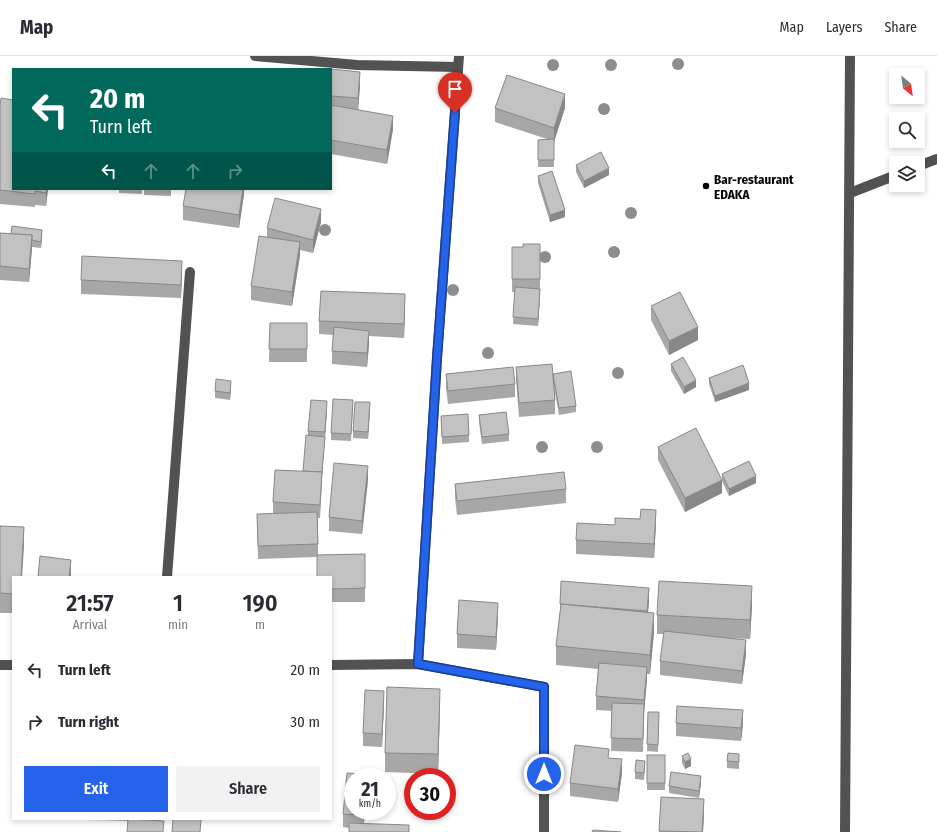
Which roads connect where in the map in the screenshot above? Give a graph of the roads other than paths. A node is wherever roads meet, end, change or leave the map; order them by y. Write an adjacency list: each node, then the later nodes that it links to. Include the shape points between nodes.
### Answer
1 (255, 56): 4 (street, via 357,65)
2 (459, 56): 4 (street)
3 (850, 56): 8 (street)
4 (458, 67): 11 (street)
5 (937, 158): 6 (street)
6 (925, 163)
7 (889, 178): 8 (street)
8 (850, 193): 16 (street)
9 (190, 272): 10 (street)
10 (167, 576)
11 (418, 664): 14 (street); 15 (street, via 544,687)
12 (0, 665): 13 (street)
13 (12, 665)
14 (332, 665)
15 (544, 832)
16 (844, 832)

